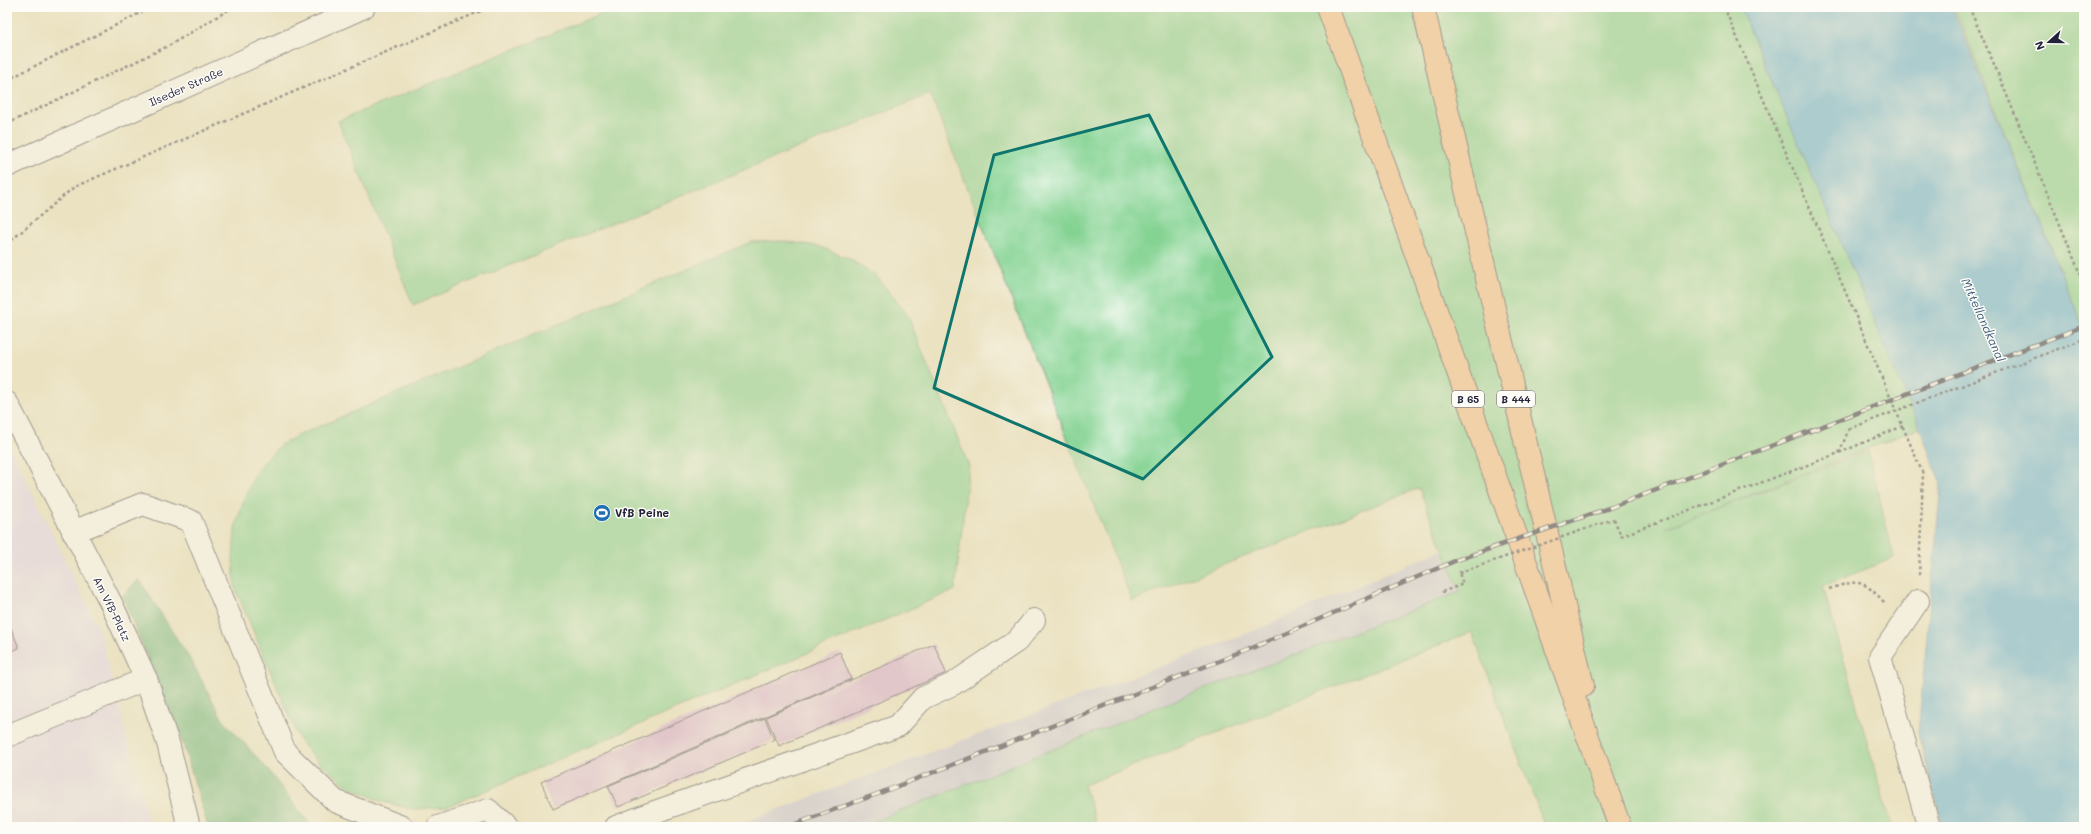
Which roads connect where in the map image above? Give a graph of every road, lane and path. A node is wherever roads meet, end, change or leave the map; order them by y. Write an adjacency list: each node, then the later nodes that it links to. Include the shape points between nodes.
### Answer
1 (152, 7): 9 (path)
2 (233, 7): 10 (path, via 170,45)
3 (364, 7): 11 (street, Ilseder Straße)
4 (490, 7): 12 (path, via 74,187)
5 (1328, 7): 26 (main road, B 65)
6 (1423, 7): 26 (main road, B 444)
7 (1724, 7): 16 (path)
8 (1969, 7): 13 (path)
9 (7, 80)
10 (7, 124)
11 (7, 166)
12 (7, 244)
13 (2084, 283)
14 (2084, 339): 17 (path, bridge, via 1849,429)
15 (7, 403): 18 (street, Am VfB-Platz)
16 (1903, 426): 17 (path); 21 (path, via 1923,474)
17 (1839, 453): 20 (path, bridge, via 1621,536 1614,519 1459,573 1463,584)
18 (73, 532): 24 (street, Am VfB-Platz, via 112,605); 28 (street, via 143,504 191,521 285,752 335,801)
19 (1829, 589): 23 (path, via 1853,581 1869,586)
20 (1442, 592)
21 (1918, 601): 23 (street)
22 (1034, 620): 31 (street, via 1017,641 953,684 923,698 898,726)
23 (1904, 622): 33 (street, via 1880,657)
24 (146, 679): 25 (street); 27 (street, Am VfB-Platz, via 168,743)
25 (7, 736)
26 (1607, 790): 32 (main road, B 65)
27 (189, 827)
28 (402, 827)
29 (438, 827): 30 (street, via 488,810)
30 (506, 827)
31 (616, 827)
32 (1620, 827)
33 (1929, 827)

